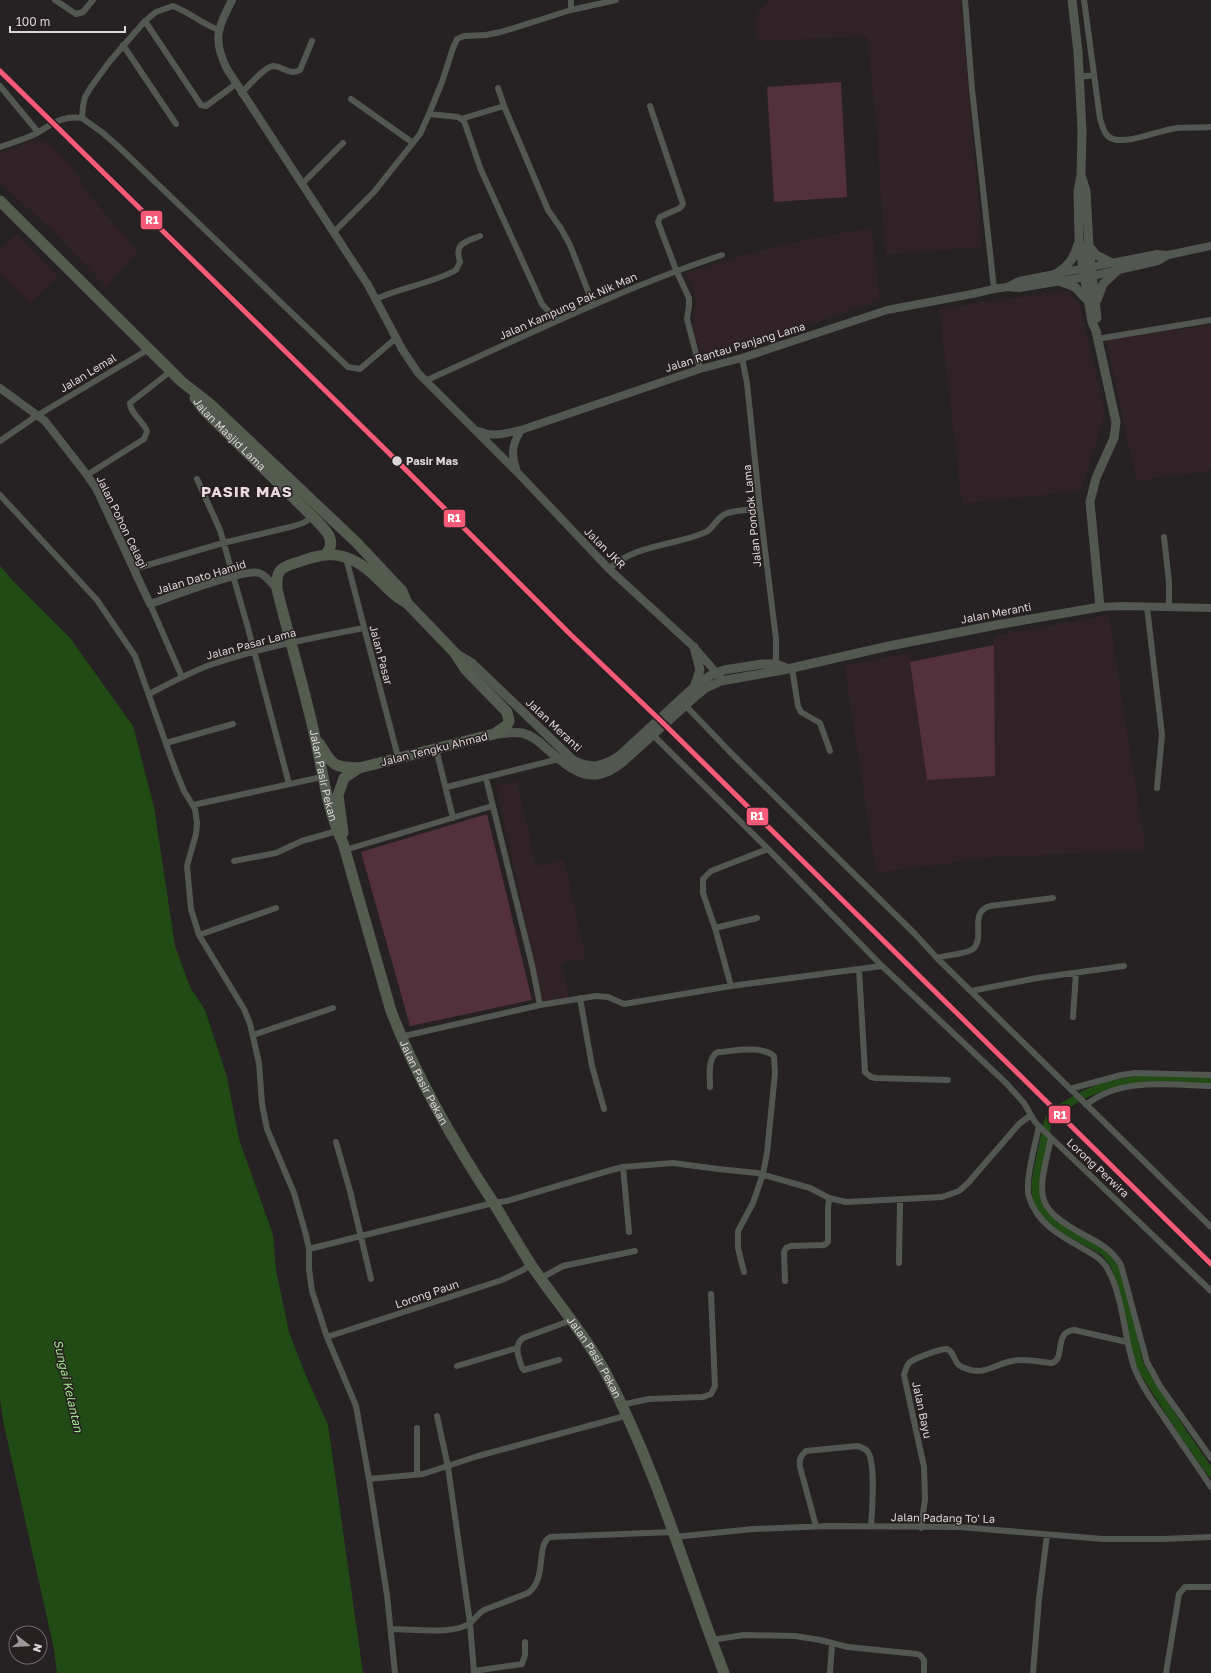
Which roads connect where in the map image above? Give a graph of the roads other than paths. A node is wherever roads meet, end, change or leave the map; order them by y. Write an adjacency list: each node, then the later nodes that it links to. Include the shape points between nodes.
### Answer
1 (55, 0): 2 (street, via 76,14 83,12)
2 (92, 0)
3 (232, 0): 11 (street)
4 (571, 0): 9 (street)
5 (616, 0): 9 (street)
6 (966, 0): 45 (street, via 973,96)
7 (1072, 0): 15 (main road)
8 (1084, 0): 14 (street)
9 (571, 10): 23 (street, via 501,32 460,37 454,43)
10 (145, 21): 11 (street, via 156,12 173,6); 13 (street); 16 (street, via 201,105 206,106)
11 (219, 30): 16 (street, Jalan JKR, via 218,45 221,57)
12 (312, 41): 19 (street, via 300,70 293,72 273,66)
13 (123, 45): 24 (street, via 91,87 83,106); 26 (street)
14 (1094, 76): 15 (street); 27 (street, via 1100,119 1104,133 1111,138 1120,140 1177,128)
15 (1079, 77): 32 (main road)
16 (236, 84): 19 (street, Jalan JKR)
17 (0, 86): 28 (street)
18 (498, 88): 21 (street)
19 (242, 93): 33 (street, Jalan JKR)
20 (351, 99): 30 (street)
21 (504, 106): 25 (street); 47 (street, via 548,210 570,245)
22 (650, 106): 42 (street, via 683,204 658,220)
23 (430, 114): 25 (street); 30 (street)
24 (82, 118): 28 (street, via 57,120); 52 (street, via 121,149 348,367 360,369)
25 (461, 119): 50 (street, via 464,121 481,170 542,304)
26 (176, 124)
27 (1211, 127)
28 (38, 132): 31 (street)
29 (343, 143): 33 (street)
30 (413, 143): 35 (street, via 374,192)
31 (0, 147)
32 (1081, 175): 37 (main road, via 1078,192); 38 (main road, via 1086,191)
33 (302, 184): 35 (street, Jalan JKR)
34 (0, 202): 53 (highway, Jalan Masjid Lama)
35 (334, 232): 46 (street, Jalan JKR)
36 (480, 236): 46 (street, via 459,248 460,262 456,270)
37 (1079, 238): 43 (main road); 44 (main road, via 1073,259)
38 (1089, 246): 41 (main road, via 1101,259); 43 (main road)
39 (1211, 246): 41 (street, Jalan Rantau Panjang Lama, via 1168,255 1157,254)
40 (722, 255): 42 (street, Jalan Kampung Pak Nik Man)
41 (1115, 266): 43 (street, Jalan Rantau Panjang Lama); 48 (main road)
42 (676, 270): 47 (street, Jalan Kampung Pak Nik Man); 55 (street, via 689,298 687,319)
43 (1087, 273): 44 (street, Jalan Rantau Panjang Lama); 48 (main road)
44 (1056, 278): 45 (street, Jalan Rantau Panjang Lama, via 1019,281 1007,287); 48 (main road, via 1075,287)
45 (994, 289): 54 (street, Jalan Rantau Panjang Lama, via 887,310)
46 (376, 300): 52 (street, Jalan JKR)
47 (593, 304): 50 (street, Jalan Kampung Pak Nik Man)
48 (1092, 304): 51 (main road, via 1098,321)
49 (1211, 320): 51 (street)
50 (557, 321): 57 (street, Jalan Kampung Pak Nik Man)
51 (1097, 335): 80 (main road, via 1116,422 1114,438 1096,478 1090,502)
52 (396, 338): 57 (street, Jalan JKR, via 411,364)
53 (149, 349): 56 (highway, Jalan Masjid Lama); 59 (street, Jalan Lemal)
54 (742, 358): 55 (street, Jalan Rantau Panjang Lama); 68 (street, Jalan Pondok Lama, via 747,383)
55 (700, 369): 62 (street, Jalan Rantau Panjang Lama)
56 (171, 371): 60 (highway, Jalan Masjid Lama); 65 (street, via 130,403 147,431 144,439)
57 (425, 381): 61 (street, Jalan JKR)
58 (0, 388): 59 (street, Jalan Pohon Celagi)
59 (38, 415): 63 (street, Jalan Lemal); 65 (street, Jalan Pohon Celagi)
60 (218, 418): 69 (highway, Jalan Masjid Lama); 78 (highway, Jalan Masjid Lama, via 356,542 402,591)
61 (474, 430): 62 (street, Jalan Rantau Panjang Lama, via 490,436); 64 (street, Jalan JKR)
62 (521, 430): 64 (street, via 513,447 513,460)
63 (0, 441)
64 (518, 473): 75 (street, Jalan JKR)
65 (87, 475): 74 (street, Jalan Pohon Celagi, via 97,490)
66 (198, 479): 71 (street)
67 (0, 495): 95 (street, via 97,600 135,656)
68 (760, 509): 75 (street, via 727,513 706,532 640,552); 89 (street, Jalan Pondok Lama, via 776,640)
69 (313, 517): 71 (street, via 294,526); 72 (highway, Jalan Masjid Lama, via 330,538 330,549)
70 (1164, 537): 82 (street)
71 (223, 543): 74 (street); 76 (street)
72 (325, 555): 73 (highway, Jalan Masjid Lama); 77 (highway, via 284,566 277,575)
73 (346, 558): 78 (highway, Jalan Masjid Lama, via 363,565 395,597); 84 (street, Jalan Pasar)
74 (134, 569): 79 (street, Jalan Pohon Celagi)
75 (609, 569): 86 (street, Jalan JKR)
76 (232, 576): 77 (street, Jalan Dato Hamid, via 257,572); 79 (street, Jalan Dato Hamid); 87 (street)
77 (277, 589): 85 (highway, Jalan Pasir Pekan)
78 (407, 603): 88 (highway, Jalan Masjid Lama)
79 (150, 604): 92 (street)
80 (1100, 607): 81 (street, Jalan Meranti); 90 (main road, Jalan Meranti, via 996,624)
81 (1147, 607): 82 (street, Jalan Meranti); 116 (street, via 1162,735)
82 (1169, 607): 83 (street, Jalan Meranti)
83 (1211, 608)
84 (364, 628): 85 (street, Jalan Pasar Lama); 107 (street, Jalan Pasar)
85 (290, 642): 87 (street, Jalan Pasar Lama); 103 (highway, Jalan Pasir Pekan)
86 (694, 647): 91 (street, Jalan JKR); 94 (main road, via 700,670)
87 (254, 652): 92 (street, Jalan Pasar Lama, via 213,664); 114 (street)
88 (454, 652): 96 (main road, Jalan Meranti, via 472,663); 98 (highway, Jalan Masjid Lama, via 466,670)
89 (776, 668): 90 (main road, Jalan Meranti); 91 (main road, Jalan Meranti, via 751,665); 93 (main road, Jalan Meranti)
90 (790, 668): 106 (street, via 798,706 801,712 820,723)
91 (717, 672): 93 (street, Jalan JKR); 94 (main road, Jalan Meranti)
92 (182, 677): 95 (street, Jalan Pasar Lama)
93 (721, 681): 97 (main road, Jalan Meranti, via 706,688)
94 (695, 686): 99 (main road, Jalan Meranti)
95 (149, 694): 104 (street)
96 (508, 699): 98 (highway); 109 (main road, Jalan Meranti, via 573,760 585,766)
97 (685, 705): 99 (main road, Jalan Meranti); 129 (street)
98 (507, 712): 102 (highway, Jalan Tengku Ahmad, via 507,725)
99 (668, 715): 101 (main road, Jalan Meranti)
100 (233, 724): 104 (street)
101 (654, 730): 109 (main road, Jalan Meranti, via 610,762); 111 (main road, Jalan Meranti, via 616,769); 122 (street, Lorong Perwira)
102 (494, 734): 105 (highway, Jalan Tengku Ahmad); 108 (main road, Jalan Meranti, via 521,732 537,739)
103 (315, 737): 110 (highway, via 333,764); 112 (highway, Jalan Pasir Pekan)
104 (166, 743): 117 (street, via 184,791)
105 (436, 749): 107 (highway, Jalan Tengku Ahmad); 115 (street)
106 (830, 751)
107 (398, 757): 110 (highway, Jalan Tengku Ahmad)
108 (559, 759): 111 (main road, Jalan Meranti, via 586,775); 113 (street)
109 (600, 766): 111 (main road)
110 (359, 768): 121 (highway, via 344,778 338,795)
111 (603, 775)
112 (322, 777): 114 (street); 120 (highway, Jalan Pasir Pekan)
113 (486, 778): 115 (street); 118 (street)
114 (289, 784): 117 (street)
115 (447, 787): 119 (street)
116 (1157, 788)
117 (193, 805): 128 (street, via 196,834 187,866 191,909)
118 (492, 806): 119 (street); 137 (street)
119 (453, 818): 121 (street)
120 (338, 831): 121 (highway, Jalan Pasir Pekan); 123 (street, via 302,841 276,853)
121 (344, 847): 141 (highway, Jalan Pasir Pekan, via 388,1004)
122 (768, 848): 127 (street, via 711,871 703,879 703,892); 130 (street, Lorong Perwira)
123 (234, 861)
124 (1053, 898): 129 (street, via 984,908 979,914 974,948)
125 (276, 908): 128 (street)
126 (757, 918): 127 (street)
127 (715, 928): 134 (street)
128 (199, 934): 140 (street, via 244,1009)
129 (938, 958): 135 (street)
130 (882, 966): 132 (street); 149 (street, Lorong Perwira, via 1006,1083)
131 (1124, 966): 133 (street)
132 (859, 969): 134 (street); 143 (street, via 865,1072 876,1078)
133 (1076, 972): 135 (street); 139 (street)
134 (731, 986): 136 (street, via 624,1004 603,996)
135 (970, 991): 146 (street)
136 (580, 998): 137 (street); 148 (street, via 592,1066)
137 (540, 1005): 141 (street)
138 (333, 1008): 140 (street)
139 (1072, 1017)
140 (253, 1035): 161 (street, via 267,1129 294,1193)
141 (400, 1036): 157 (highway, Jalan Pasir Pekan, via 429,1097)
142 (1211, 1074): 146 (street, via 1135,1073 1121,1075)
143 (948, 1080)
144 (1211, 1086): 147 (street, via 1138,1085 1103,1094)
145 (710, 1087): 154 (street, via 711,1060 718,1052 761,1050 774,1056 775,1074)
146 (1072, 1092): 147 (street)
147 (1084, 1104): 158 (street)
148 (604, 1109)
149 (1031, 1115): 150 (street, Lorong Perwira); 156 (street, via 1019,1124 959,1192 942,1197)
150 (1041, 1128): 151 (street, Lorong Perwira); 173 (street, via 1032,1162 1028,1196 1034,1210 1046,1225 1058,1235 1091,1253 1107,1268 1116,1292)
151 (1050, 1137): 169 (street, Lorong Perwira); 180 (street, via 1042,1179 1046,1208 1065,1223 1107,1247 1116,1257 1121,1265 1147,1362 1160,1386)
152 (336, 1142): 160 (street)
153 (623, 1167): 154 (street, via 678,1163); 157 (street, via 506,1202); 159 (street)
154 (763, 1174): 155 (street, via 810,1188); 165 (street, via 753,1203 738,1231 738,1248)
155 (829, 1198): 156 (street, via 846,1202); 168 (street, via 828,1242 824,1245 786,1248)
156 (900, 1200): 163 (street)
157 (493, 1203): 160 (street); 164 (highway, Jalan Pasir Pekan)
158 (1211, 1227)
159 (629, 1232)
160 (361, 1236): 161 (street); 167 (street)
161 (309, 1249): 172 (street, via 312,1291)
162 (635, 1251): 166 (street, via 563,1266)
163 (898, 1262)
164 (530, 1264): 166 (highway, Jalan Pasir Pekan); 172 (street, Lorong Paun, via 502,1280)
165 (744, 1272)
166 (540, 1278): 171 (highway, Jalan Pasir Pekan)
167 (371, 1279)
168 (785, 1281)
169 (1211, 1291)
170 (711, 1294): 177 (street, via 715,1386 711,1394 703,1397 649,1399)
171 (572, 1320): 174 (street, via 523,1338); 177 (highway, Jalan Pasir Pekan, via 594,1353)
172 (327, 1337): 183 (street, via 356,1406)
173 (1127, 1342): 184 (street, via 1134,1366 1146,1391); 187 (street, Jalan Bayu, via 1069,1330 1065,1334 1057,1360 1052,1364 1012,1360 987,1370 970,1370 958,1366 952,1352 947,1349 909,1363 904,1375 926,1481)
174 (517, 1348): 175 (street, via 524,1370); 176 (street)
175 (559, 1360)
176 (457, 1366)
177 (623, 1411): 181 (street); 188 (highway, Jalan Pasir Pekan, via 647,1462)
178 (437, 1416): 181 (street)
179 (417, 1428): 182 (street)
180 (1211, 1458)
181 (448, 1467): 182 (street); 192 (street)
182 (416, 1475): 183 (street)
183 (370, 1479): 193 (street)
184 (1211, 1487)
185 (816, 1526): 186 (street, Jalan Padang To' La); 186 (street, via 800,1467 801,1455 806,1451 857,1446 867,1450 870,1456 873,1487); 188 (street, Jalan Padang To' La)
186 (871, 1527): 187 (street, Jalan Padang To' La)
187 (921, 1528): 189 (street, Jalan Padang To' La, via 960,1527)
188 (673, 1534): 192 (street, Jalan Padang To' La, via 550,1537 545,1540 539,1580 533,1589 478,1613); 194 (highway, Jalan Pasir Pekan)
189 (1047, 1535): 190 (street, Jalan Padang To' La, via 1126,1540); 202 (street)
190 (1211, 1537)
191 (1211, 1587): 203 (street, via 1185,1588 1179,1594)
192 (470, 1623): 193 (street, via 444,1629); 197 (street)
193 (391, 1629): 198 (street)
194 (711, 1640): 196 (street, via 744,1635 770,1635 809,1638); 199 (highway, Jalan Pasir Pekan)
195 (525, 1642): 197 (street, via 522,1664)
196 (832, 1644): 200 (street); 201 (street, via 920,1655 924,1660)
197 (474, 1672)
198 (395, 1673)
199 (724, 1673)
200 (830, 1673)
201 (924, 1673)
202 (1033, 1673)
203 (1166, 1673)

